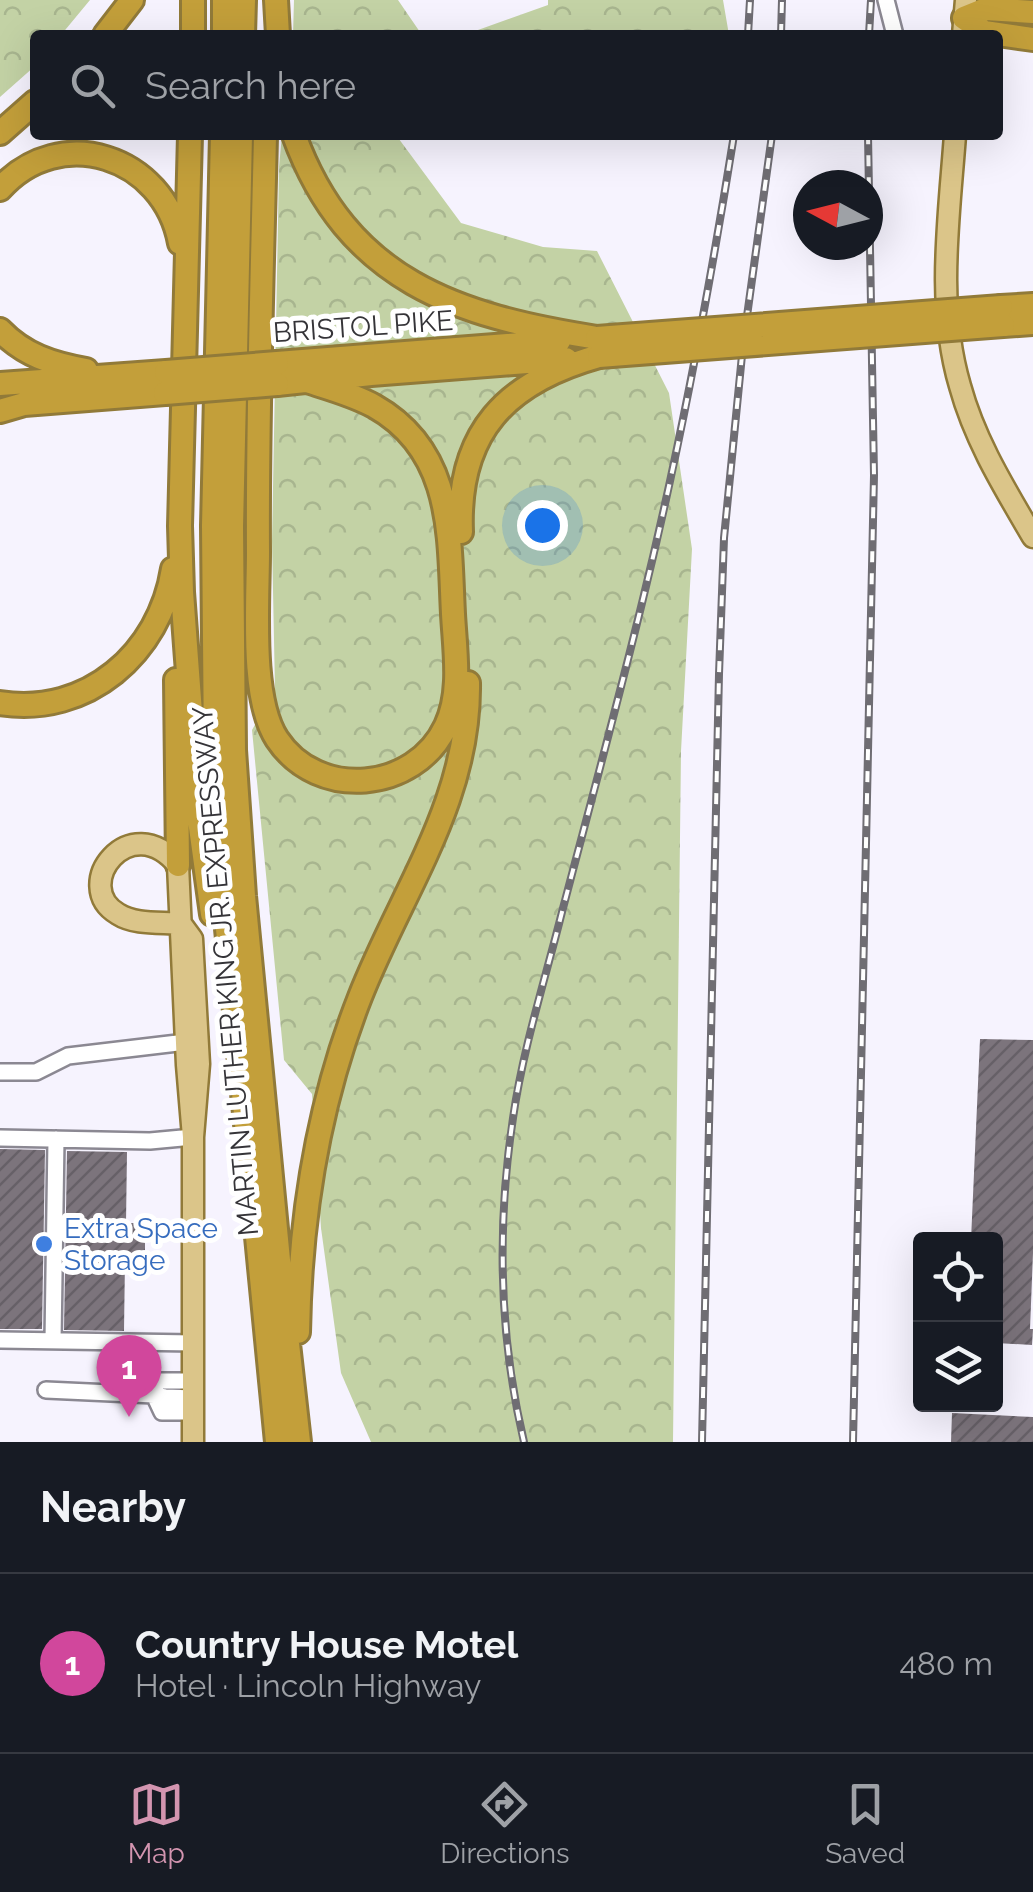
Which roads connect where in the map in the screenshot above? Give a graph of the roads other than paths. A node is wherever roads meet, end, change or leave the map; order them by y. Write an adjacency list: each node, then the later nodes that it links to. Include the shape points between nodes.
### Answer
1 (132, 0): 10 (highway)
2 (193, 0): 11 (highway)
3 (224, 0): 12 (highway)
4 (244, 0): 13 (highway)
5 (268, 0): 14 (highway)
6 (276, 0): 15 (highway)
7 (886, 0): 16 (lane)
8 (1033, 12): 9 (highway, via 986,9)
9 (964, 18)
10 (109, 30)
11 (192, 30)
12 (224, 30)
13 (243, 30)
14 (267, 30)
15 (278, 30)
16 (894, 30)
17 (1003, 34): 18 (highway)
18 (1033, 38)
19 (30, 106): 20 (highway)
20 (0, 133)
21 (190, 140): 28 (highway)
22 (222, 140): 48 (highway, MARTIN LUTHER KING JR. EXPRESSWAY, via 213,675)
23 (241, 140): 58 (highway, MARTIN LUTHER KING JR. EXPRESSWAY, via 234,750)
24 (265, 140): 37 (highway, via 261,693 287,752 331,777 369,781 394,776 424,756 452,708 447,514 432,466 400,424 371,404)
25 (296, 140): 33 (highway, via 344,225 415,285 478,313)
26 (955, 140): 41 (main road, via 946,281 954,361 978,437)
27 (0, 189): 28 (highway, via 17,172 56,156 84,154 122,164 154,186 169,208)
28 (185, 274): 40 (highway)
29 (1033, 305): 30 (highway)
30 (1002, 316): 31 (highway); 33 (highway, bridge)
31 (1033, 323)
32 (0, 330): 34 (highway, via 50,362)
33 (598, 347): 35 (highway, BRISTOL PIKE); 37 (highway); 58 (highway, via 507,402 478,440 466,470 460,511 465,740 448,804 359,999 326,1104 302,1255)
34 (134, 374): 36 (highway, BRISTOL PIKE); 38 (highway)
35 (277, 374): 36 (highway, BRISTOL PIKE, bridge); 37 (highway)
36 (165, 382): 39 (highway)
37 (310, 382)
38 (0, 384)
39 (8, 407)
40 (180, 526): 42 (highway); 43 (highway, via 167,596 132,658 74,696)
41 (1033, 537)
42 (182, 592): 44 (highway, via 176,635); 48 (highway, via 204,857)
43 (0, 703)
44 (178, 864): 45 (main road); 45 (main road, via 162,849 134,844 110,858 101,883 118,915)
45 (181, 924): 46 (main road); 49 (main road, via 194,946 200,1064)
46 (186, 1042): 47 (lane, via 68,1056 36,1072); 49 (main road)
47 (0, 1072)
48 (242, 1084): 60 (highway, MARTIN LUTHER KING JR. EXPRESSWAY)
49 (193, 1137): 51 (lane); 54 (main road)
50 (0, 1138): 51 (lane)
51 (56, 1139): 53 (lane)
52 (0, 1340): 53 (lane)
53 (52, 1341): 54 (lane)
54 (194, 1342): 57 (main road)
55 (46, 1390): 56 (lane)
56 (154, 1394): 57 (lane, via 157,1381); 57 (lane, via 162,1412)
57 (193, 1397): 59 (main road)
58 (298, 1431)
59 (192, 1442)
60 (277, 1442)

